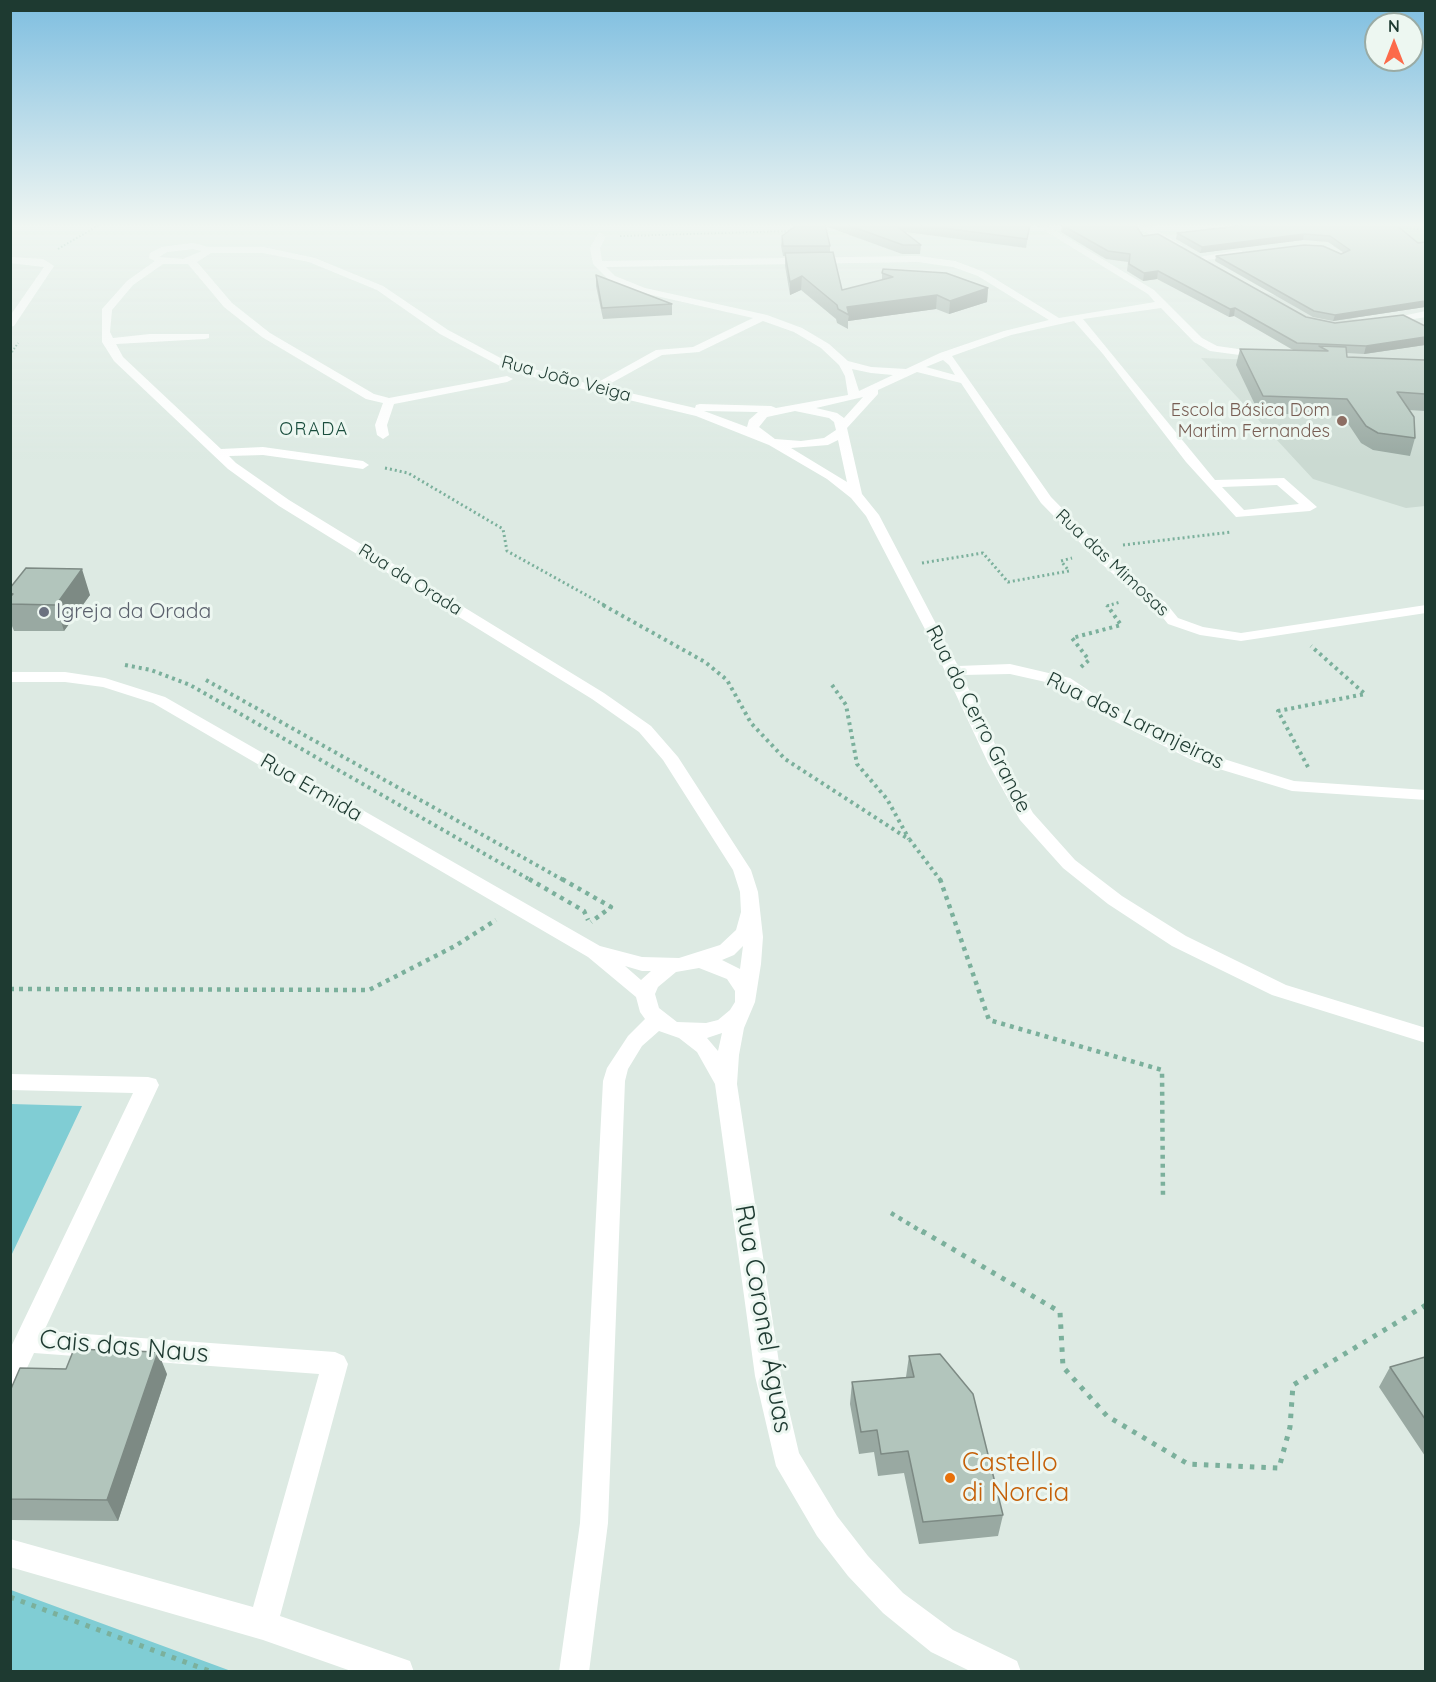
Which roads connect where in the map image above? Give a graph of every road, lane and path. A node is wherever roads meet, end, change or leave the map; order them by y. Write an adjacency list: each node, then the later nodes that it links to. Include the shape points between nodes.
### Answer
1 (112, 302): 15 (street, via 106,309)
2 (226, 302): 25 (street, via 266,335 370,397)
3 (401, 302): 23 (street, Rua João Veiga, via 444,332 504,364)
4 (698, 302): 9 (street)
5 (1027, 302): 11 (street)
6 (1164, 304): 10 (street); 17 (street, via 1198,339 1214,349)
7 (16, 308): 13 (street)
8 (1425, 314): 12 (street)
9 (763, 317): 18 (street, via 798,330); 23 (street, via 695,350 660,352)
10 (1076, 317): 11 (street); 34 (street)
11 (1057, 321): 16 (street)
12 (1375, 322)
13 (10, 324)
14 (205, 336): 15 (street)
15 (107, 342): 32 (street, Rua da Orada, via 118,359)
16 (944, 355): 19 (street); 21 (street, Rua das Mimosas)
17 (1276, 356)
18 (844, 363): 19 (street, via 872,370); 24 (street)
19 (912, 370): 21 (street); 22 (street)
20 (507, 379): 25 (street)
21 (963, 380): 37 (street, Rua das Mimosas, via 1046,501)
22 (883, 385): 24 (street); 29 (street, via 867,398)
23 (595, 388): 26 (street, Rua João Veiga)
24 (854, 397): 27 (street)
25 (389, 401): 30 (street, via 381,425)
26 (665, 404): 28 (street); 31 (street, via 700,413)
27 (795, 408): 28 (street); 29 (street, via 833,415)
28 (782, 409): 31 (street, via 763,414 753,423 756,433)
29 (843, 429): 31 (street, via 837,436 816,444); 35 (street)
30 (383, 435)
31 (768, 440): 35 (street, Rua do Cerro Grande)
32 (217, 453): 33 (street, via 263,451); 51 (street, Rua da Orada, via 284,502 645,729 670,756 742,870 749,892)
33 (363, 465): 49 (path, via 408,473 503,529 507,551 705,662 727,680 751,723 785,759)
34 (1212, 484): 36 (street); 36 (street, via 1280,481 1310,507)
35 (856, 495): 38 (street, Rua do Cerro Grande, via 872,515)
36 (1241, 514): 37 (path, via 1254,529 1127,544)
37 (1098, 553): 38 (path, via 1061,561 1069,571 1008,582 983,553); 39 (street, Rua das Mimosas)
38 (899, 567): 42 (street, Rua do Cerro Grande)
39 (1147, 597): 41 (street, Rua das Mimosas, via 1173,621 1200,631 1241,637); 45 (path, via 1106,605 1121,625 1072,638 1089,660)
40 (1425, 609): 41 (street, Rua das Mimosas)
41 (1293, 630): 47 (path, via 1365,694 1278,711)
42 (950, 671): 45 (street, Rua das Laranjeiras, via 1010,669); 60 (street, Rua do Cerro Grande, via 1026,816 1069,864 1115,900 1179,941 1279,990)
43 (10, 677): 50 (street, Rua Ermida, via 105,683 159,700)
44 (206, 680): 52 (path, via 611,907)
45 (1065, 682): 47 (street, Rua das Laranjeiras, via 1118,717 1203,758 1292,786)
46 (832, 685): 49 (path, via 846,705 857,764 887,799)
47 (1320, 788): 48 (street, Rua das Laranjeiras)
48 (1425, 795)
49 (910, 840): 63 (path, via 941,881 989,1020 1162,1070)
50 (518, 907): 53 (street, Rua Ermida); 55 (path, via 455,946 369,990)
51 (749, 912): 54 (street, via 745,932 727,950); 57 (street, Rua da Orada, via 753,937)
52 (586, 926)
53 (595, 952): 54 (street, via 642,964); 56 (street)
54 (692, 962): 56 (street, via 670,966 658,974); 57 (street, via 712,963 734,974)
55 (10, 989)
56 (645, 994): 58 (street, via 650,1012)
57 (745, 996): 59 (street, via 738,1015 724,1025); 62 (street, Rua da Orada, via 728,1055)
58 (658, 1020): 59 (street); 73 (street, via 635,1041 614,1081 594,1523)
59 (686, 1032): 62 (street, via 704,1047)
60 (1425, 1036)
61 (10, 1082): 66 (street, Cais das Naus, via 148,1085)
62 (726, 1084): 74 (street, Rua Coronel Águas, via 768,1376 786,1457 826,1526 893,1604 942,1641)
63 (1163, 1199)
64 (891, 1213): 65 (path, via 1060,1312 1063,1367 1107,1416 1188,1464 1279,1468 1290,1427 1293,1385)
65 (1425, 1305)
66 (27, 1341): 67 (street); 70 (street, Cais das Naus, via 335,1364)
67 (10, 1377)
68 (10, 1553): 70 (street)
69 (10, 1597): 71 (path)
70 (262, 1625): 72 (street)
71 (212, 1671)
72 (399, 1671)
73 (574, 1671)
74 (1006, 1671)

